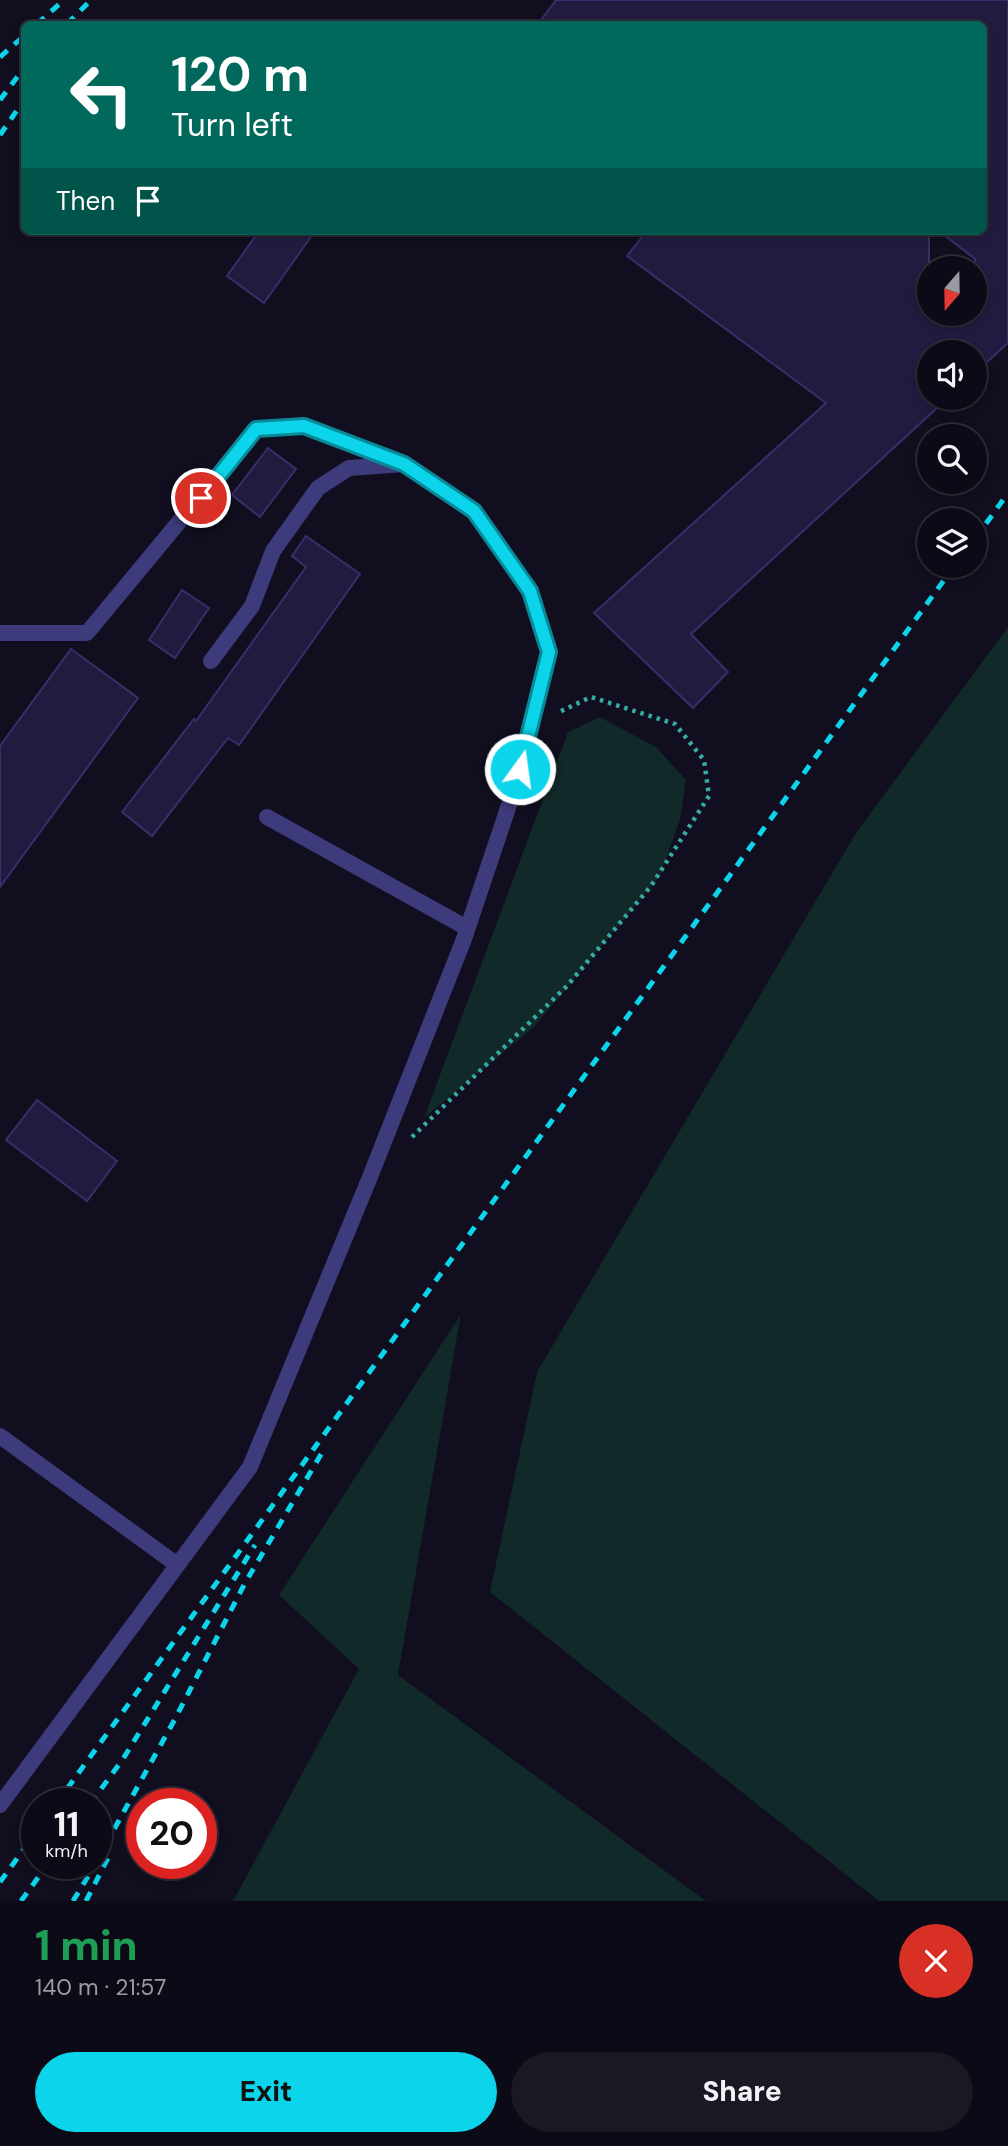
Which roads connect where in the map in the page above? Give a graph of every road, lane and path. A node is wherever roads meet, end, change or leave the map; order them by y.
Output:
1 (404, 464) junction
2 (0, 633) edge
3 (211, 661) dead end
4 (530, 725) junction
5 (267, 817) dead end
6 (467, 929) junction
7 (409, 1140) dead end
8 (0, 1436) edge
9 (176, 1564) junction
10 (0, 1805) edge

1 - 2 lane
1 - 3 lane
1 - 4 lane
4 - 6 lane
4 - 7 path
5 - 6 lane
6 - 9 lane
8 - 9 lane
9 - 10 lane

